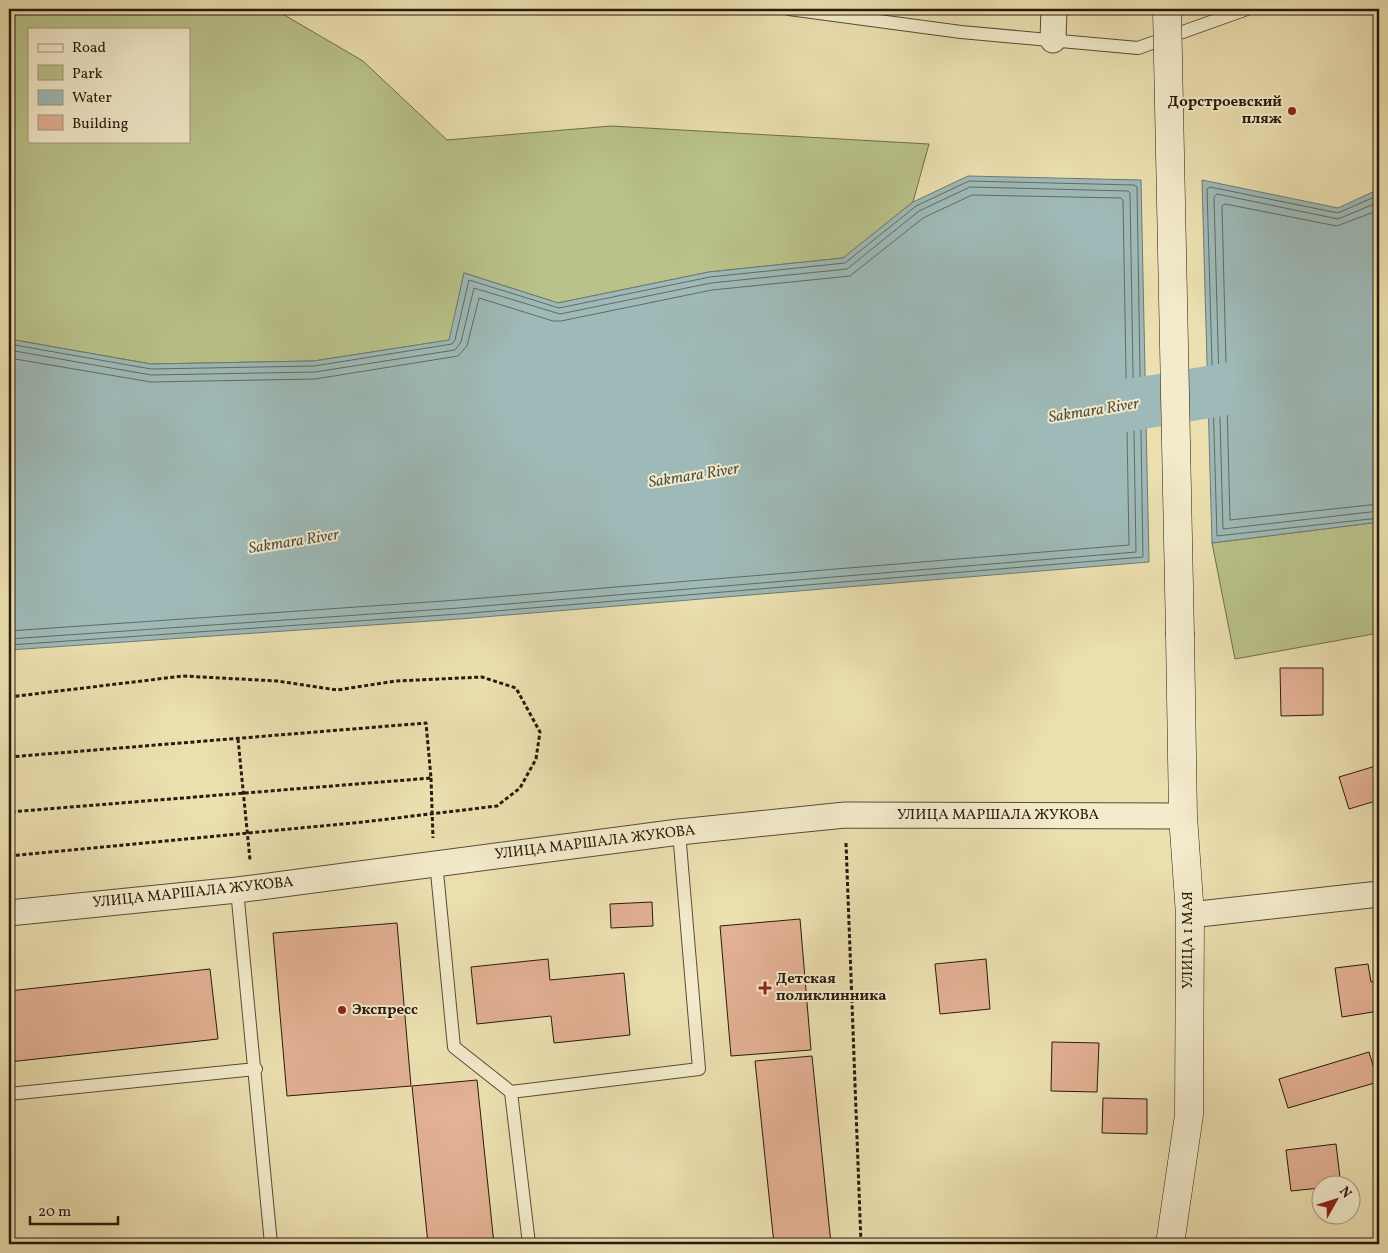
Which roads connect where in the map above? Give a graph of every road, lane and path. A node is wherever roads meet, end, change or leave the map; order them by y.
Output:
1 (789, 9) edge
2 (1054, 9) edge
3 (1167, 9) edge
4 (1247, 9) edge
5 (1053, 40) junction
6 (9, 697) edge
7 (238, 739) junction
8 (9, 757) edge
9 (430, 778) junction
10 (243, 793) junction
11 (9, 812) edge
12 (431, 814) junction
13 (846, 815) junction
14 (1184, 816) junction
15 (247, 832) junction
16 (679, 832) junction
17 (9, 856) edge
18 (436, 862) junction
19 (245, 889) junction
20 (1379, 894) edge
21 (9, 913) edge
22 (1190, 915) junction
23 (256, 1069) junction
24 (511, 1092) junction
25 (9, 1094) edge
26 (271, 1244) edge
27 (529, 1244) edge
28 (861, 1244) edge
29 (1170, 1244) edge

1 - 5 lane
2 - 5 street
3 - 14 main road, УЛИЦА 1 МАЯ, bridge
4 - 5 lane
6 - 12 path
7 - 8 path
7 - 9 path
7 - 10 path
9 - 10 path
9 - 12 path
10 - 11 path
10 - 15 path
12 - 15 path
12 - 18 path
13 - 14 street, УЛИЦА МАРШАЛА ЖУКОВА
13 - 16 street, УЛИЦА МАРШАЛА ЖУКОВА
13 - 28 path
14 - 22 main road, УЛИЦА 1 МАЯ
15 - 17 path
15 - 19 path
16 - 18 street, УЛИЦА МАРШАЛА ЖУКОВА
16 - 24 lane
18 - 19 street, УЛИЦА МАРШАЛА ЖУКОВА
18 - 24 lane
19 - 21 street, УЛИЦА МАРШАЛА ЖУКОВА
19 - 23 lane
20 - 22 street
22 - 29 main road, УЛИЦА 1 МАЯ
23 - 25 lane
23 - 26 lane
24 - 27 lane

